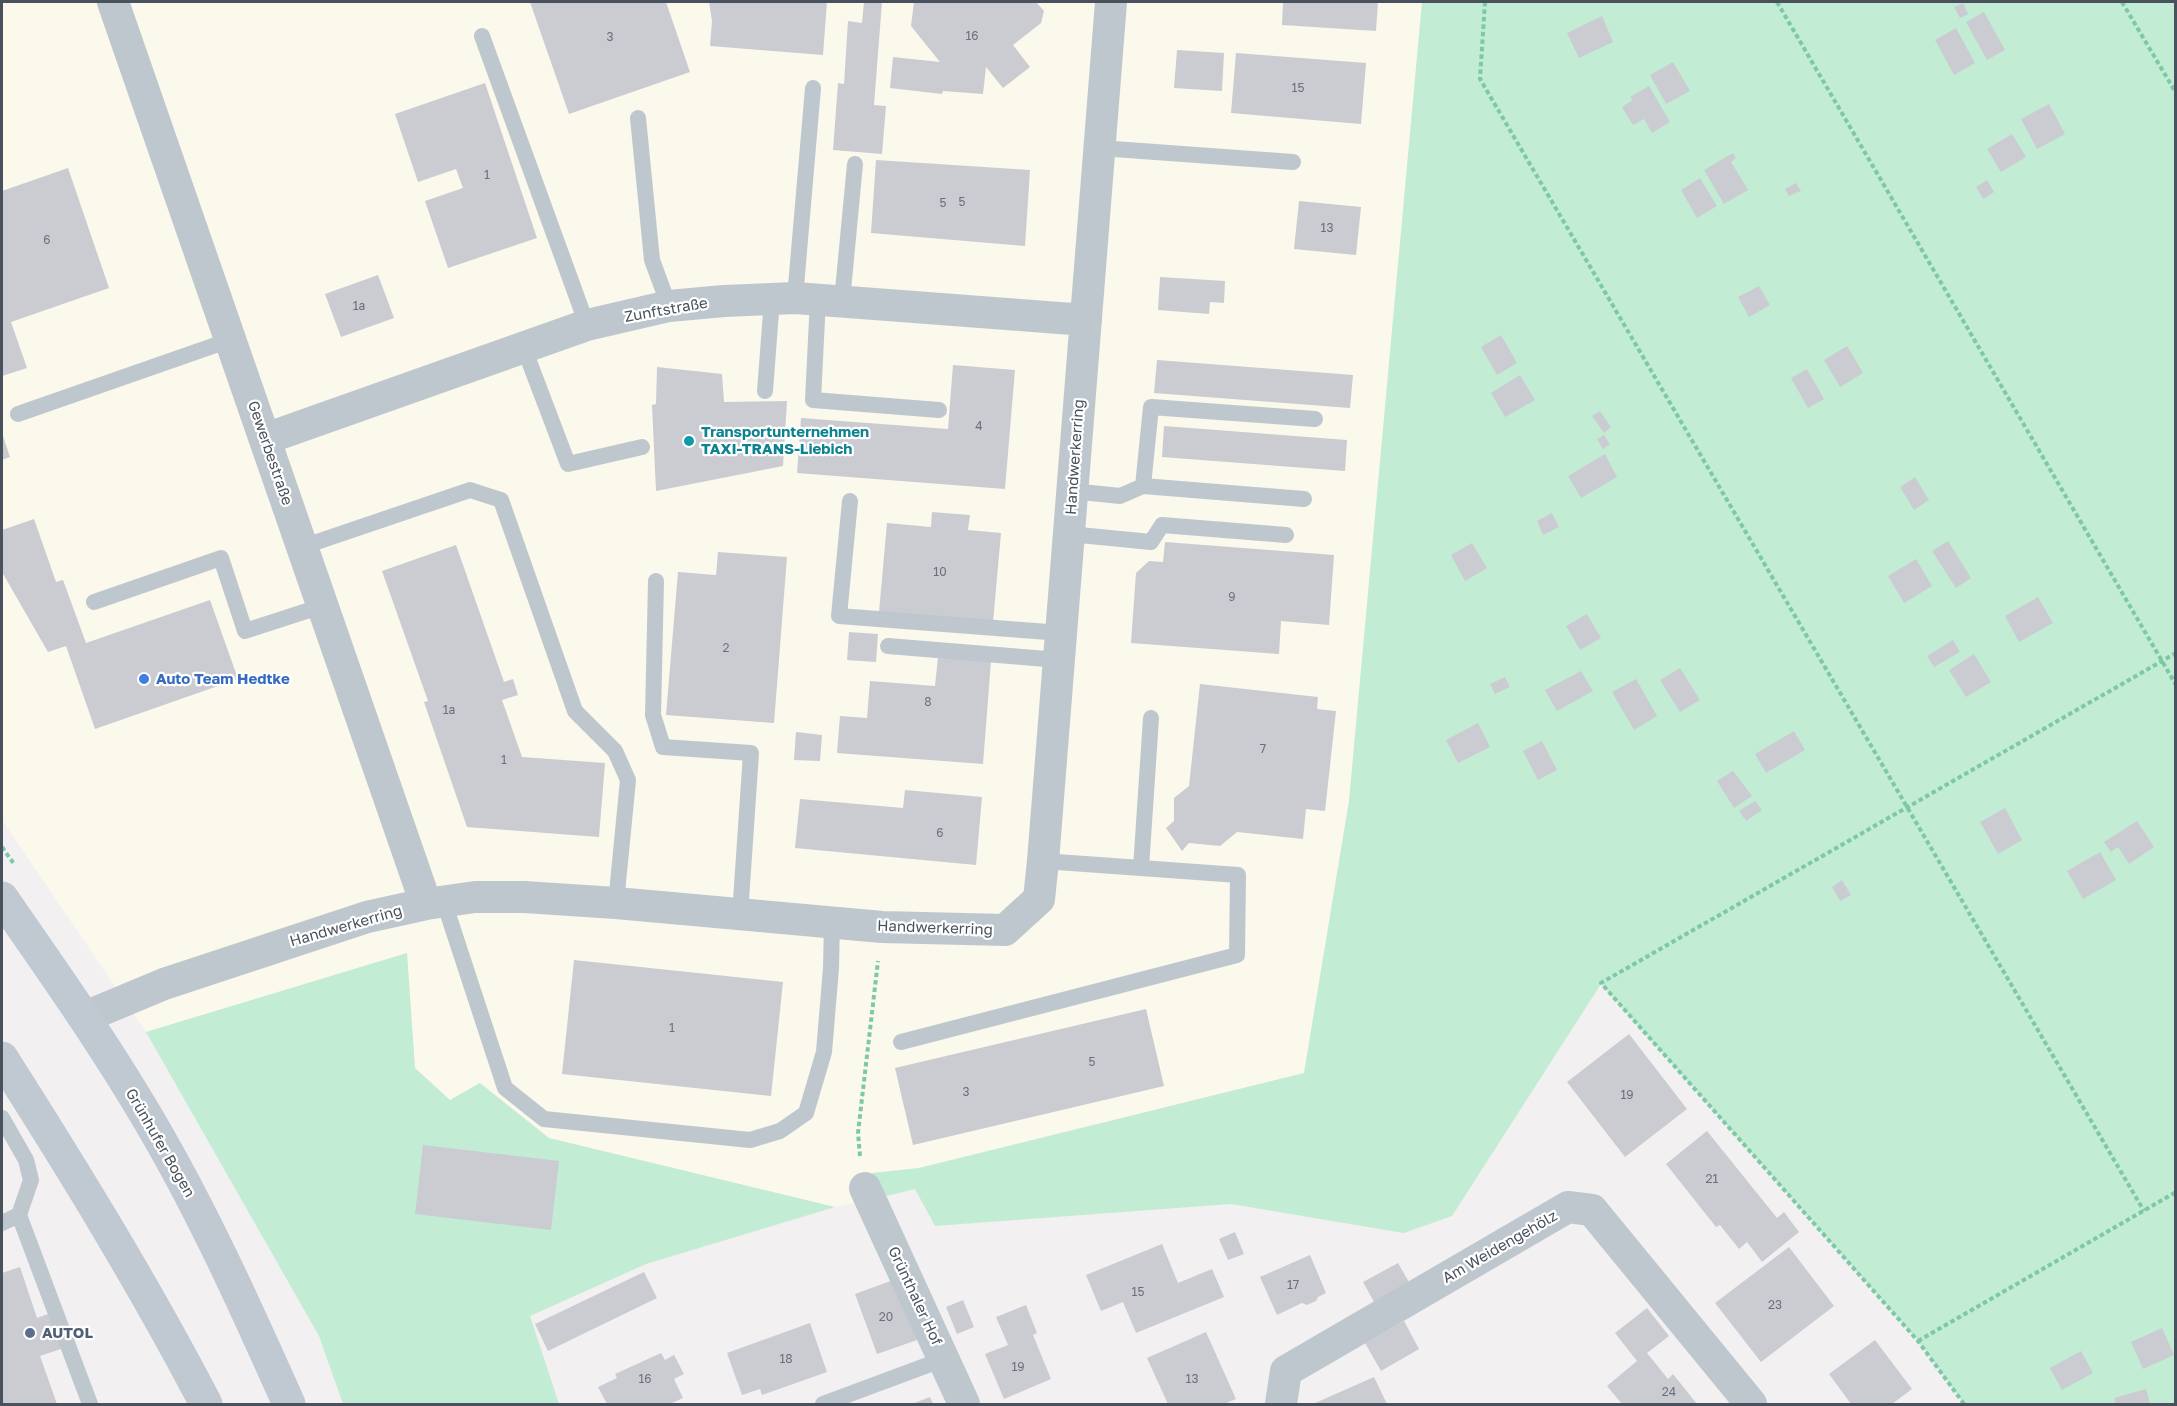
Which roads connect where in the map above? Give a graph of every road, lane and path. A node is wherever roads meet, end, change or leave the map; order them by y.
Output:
1 (113, 2) edge
2 (1111, 2) edge
3 (1485, 2) edge
4 (1777, 2) edge
5 (2122, 2) edge
6 (482, 36) dead end
7 (813, 88) dead end
8 (2175, 93) edge
9 (638, 118) dead end
10 (1100, 148) junction
11 (1293, 162) dead end
12 (855, 164) dead end
13 (807, 299) junction
14 (669, 306) junction
15 (1086, 320) junction
16 (587, 325) junction
17 (230, 340) junction
18 (524, 348) junction
19 (765, 392) dead end
20 (939, 410) dead end
21 (18, 414) dead end
22 (1315, 420) dead end
23 (265, 439) junction
24 (642, 447) dead end
25 (1143, 486) junction
26 (1072, 491) junction
27 (1305, 499) dead end
28 (850, 501) dead end
29 (1069, 534) junction
30 (1286, 535) dead end
31 (302, 547) junction
32 (656, 581) dead end
33 (94, 602) dead end
34 (322, 606) junction
35 (888, 646) dead end
36 (1060, 647) junction
37 (2175, 653) edge
38 (2162, 661) junction
39 (2175, 685) edge
40 (1152, 718) dead end
41 (1906, 809) junction
42 (1043, 861) junction
43 (1141, 868) junction
44 (2, 898) edge
45 (435, 903) junction
46 (616, 903) junction
47 (740, 915) junction
48 (832, 923) junction
49 (882, 927) junction
50 (85, 1017) junction
51 (901, 1042) dead end
52 (2, 1058) edge
53 (2, 1118) edge
54 (865, 1188) joint
55 (2175, 1192) edge
56 (2144, 1211) junction
57 (19, 1215) junction
58 (2, 1223) edge
59 (1918, 1341) junction
60 (944, 1359) junction
61 (90, 1404) edge
62 (206, 1404) edge
63 (289, 1404) edge
64 (823, 1404) edge
65 (964, 1404) edge
66 (1281, 1404) edge
67 (1751, 1404) edge
68 (1964, 1404) edge

1 - 17 street, Gewerbestraße
2 - 10 street, Handwerkerring
3 - 41 path
4 - 38 path
5 - 8 path
6 - 16 lane
7 - 13 lane
9 - 14 lane
10 - 11 lane
10 - 15 street, Handwerkerring
12 - 13 lane
13 - 14 street, Zunftstraße
13 - 15 street, Zunftstraße
13 - 19 lane
13 - 20 lane
14 - 16 street, Zunftstraße
15 - 26 street, Handwerkerring
16 - 18 street, Zunftstraße
17 - 21 lane
17 - 23 street, Gewerbestraße
18 - 23 street, Zunftstraße
18 - 24 lane
22 - 25 lane
23 - 31 street, Gewerbestraße
25 - 26 lane
25 - 27 lane
26 - 29 street, Handwerkerring
28 - 36 lane
29 - 30 lane
29 - 36 street, Handwerkerring
31 - 34 street, Gewerbestraße
31 - 46 lane
32 - 47 lane
33 - 34 lane
34 - 45 street, Gewerbestraße
35 - 36 lane
36 - 42 street, Handwerkerring
37 - 38 path
38 - 39 path
38 - 41 path
40 - 43 lane
41 - 56 path
41 - 59 path
42 - 43 lane
42 - 49 street, Handwerkerring
43 - 51 lane
44 - 50 main road, Grünhufer Bogen
45 - 46 street, Handwerkerring
45 - 48 lane
45 - 50 street, Handwerkerring
46 - 47 street, Handwerkerring
47 - 48 street, Handwerkerring
48 - 49 street, Handwerkerring
49 - 54 path
50 - 63 main road, Grünhufer Bogen
52 - 62 main road
53 - 57 lane
54 - 60 street, Grünthaler Hof
55 - 56 path
56 - 59 path
57 - 58 lane
57 - 61 lane
59 - 68 path
60 - 64 lane
60 - 65 street, Grünthaler Hof
66 - 67 street, Am Weidengehölz

